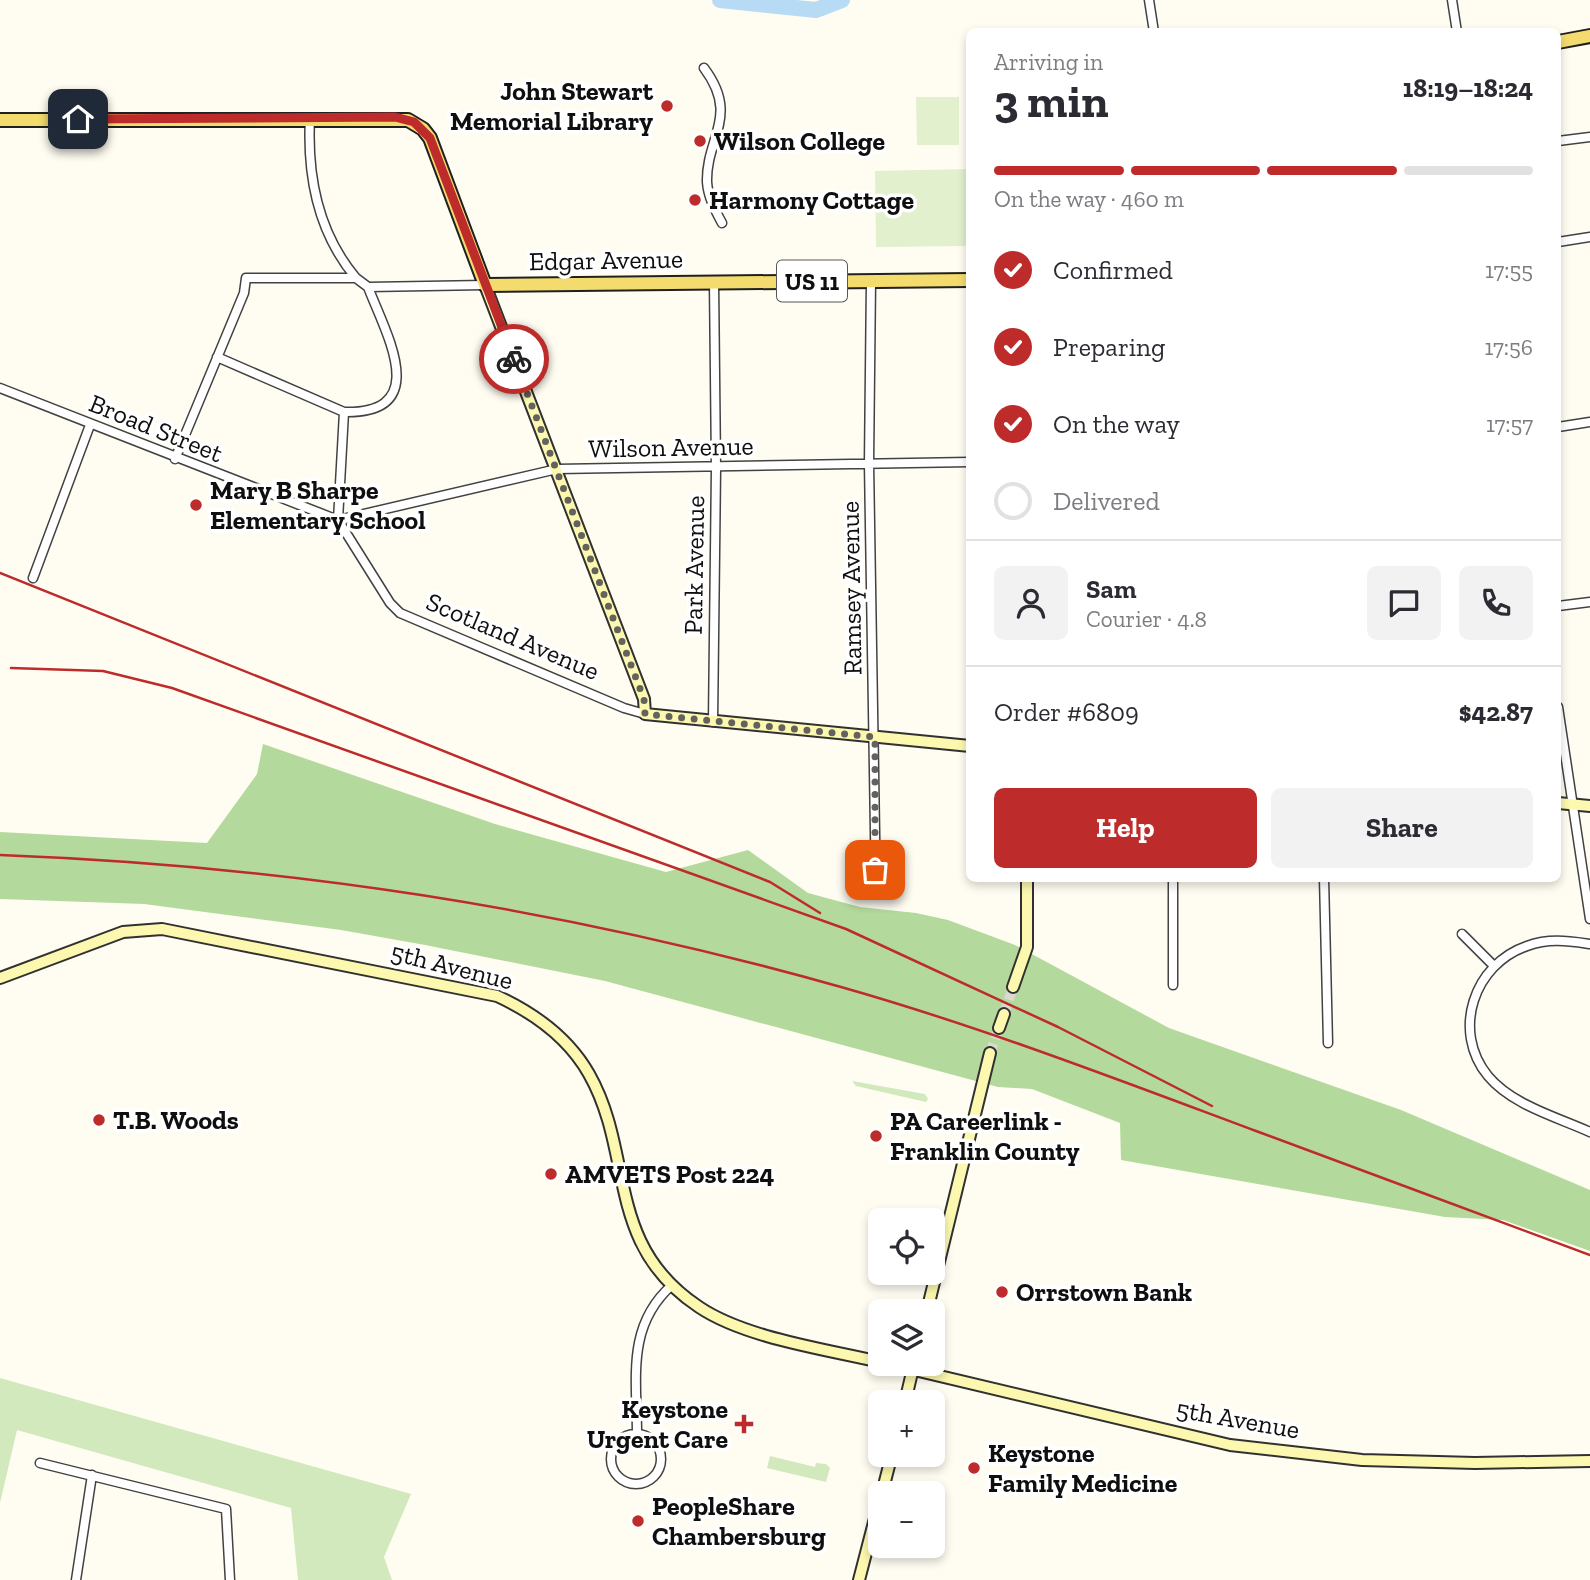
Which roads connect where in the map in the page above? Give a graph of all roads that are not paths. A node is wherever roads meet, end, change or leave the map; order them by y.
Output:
1 (1149, 0) edge
2 (1452, 0) edge
3 (1152, 28) edge
4 (1456, 28) edge
5 (1590, 36) edge
6 (1561, 41) edge
7 (704, 68) dead end
8 (310, 118) junction
9 (0, 120) edge
10 (1590, 137) edge
11 (1561, 141) edge
12 (722, 223) dead end
13 (1590, 237) edge
14 (1561, 242) edge
15 (356, 278) junction
16 (966, 279) edge
17 (871, 280) junction
18 (714, 282) junction
19 (485, 285) junction
20 (368, 287) junction
21 (217, 357) junction
22 (0, 387) edge
23 (344, 412) junction
24 (1590, 422) edge
25 (90, 425) junction
26 (1561, 427) edge
27 (175, 459) junction
28 (966, 462) edge
29 (869, 463) junction
30 (716, 468) junction
31 (557, 469) junction
32 (338, 520) junction
33 (33, 578) dead end
34 (1590, 602) edge
35 (1561, 606) edge
36 (645, 714) junction
37 (713, 722) junction
38 (1561, 726) edge
39 (875, 737) junction
40 (966, 746) edge
41 (1561, 803) edge
42 (1573, 804) junction
43 (1590, 806) edge
44 (1027, 882) edge
45 (1173, 882) edge
46 (1324, 882) edge
47 (876, 894) dead end
48 (1590, 919) edge
49 (1462, 934) dead end
50 (1590, 944) edge
51 (1493, 965) junction
52 (0, 978) edge
53 (1173, 985) dead end
54 (1013, 987) tunnel mouth
55 (1004, 1014) tunnel mouth
56 (999, 1028) tunnel mouth
57 (1328, 1043) dead end
58 (990, 1053) tunnel mouth
59 (1590, 1132) edge
60 (672, 1285) junction
61 (930, 1299) edge
62 (868, 1359) edge
63 (945, 1375) edge
64 (637, 1434) junction
65 (1590, 1461) edge
66 (40, 1463) dead end
67 (92, 1475) junction
68 (868, 1545) edge
69 (76, 1580) edge
70 (230, 1580) edge
71 (859, 1580) edge

1 - 3 street
2 - 4 street
5 - 6 main road
7 - 12 street
8 - 9 main road
8 - 15 street
8 - 19 main road
10 - 11 street
13 - 14 street
15 - 20 street
15 - 21 street
16 - 17 main road, Edgar Avenue / US 11
17 - 18 main road, Edgar Avenue / US 11
17 - 29 street, Ramsey Avenue
18 - 19 main road, Edgar Avenue / US 11
18 - 30 street, Park Avenue
19 - 20 street, Edgar Avenue
19 - 31 street
20 - 23 street
21 - 23 street
21 - 27 street
22 - 25 street, Broad Street
23 - 32 street
24 - 26 street
25 - 27 street, Broad Street
25 - 33 street
27 - 32 street, Broad Street
28 - 29 street, Wilson Avenue
29 - 30 street, Wilson Avenue
29 - 39 street, Ramsey Avenue
30 - 31 street, Wilson Avenue
30 - 37 street, Park Avenue
31 - 32 street, Wilson Avenue
31 - 36 street
32 - 36 street, Scotland Avenue
34 - 35 street
36 - 37 street, Scotland Avenue
37 - 39 street, Scotland Avenue
38 - 42 street
39 - 40 street, Scotland Avenue
39 - 47 street, Ramsey Avenue
41 - 42 street
42 - 43 street
42 - 48 street
44 - 54 street
45 - 53 street
46 - 57 street
49 - 51 street
50 - 51 street
51 - 59 street
52 - 60 street, 5th Avenue
55 - 56 street
58 - 61 street
60 - 62 street, 5th Avenue
60 - 64 street
63 - 65 street, 5th Avenue
64 - 64 street
66 - 67 street
67 - 69 street
67 - 70 street
68 - 71 street

